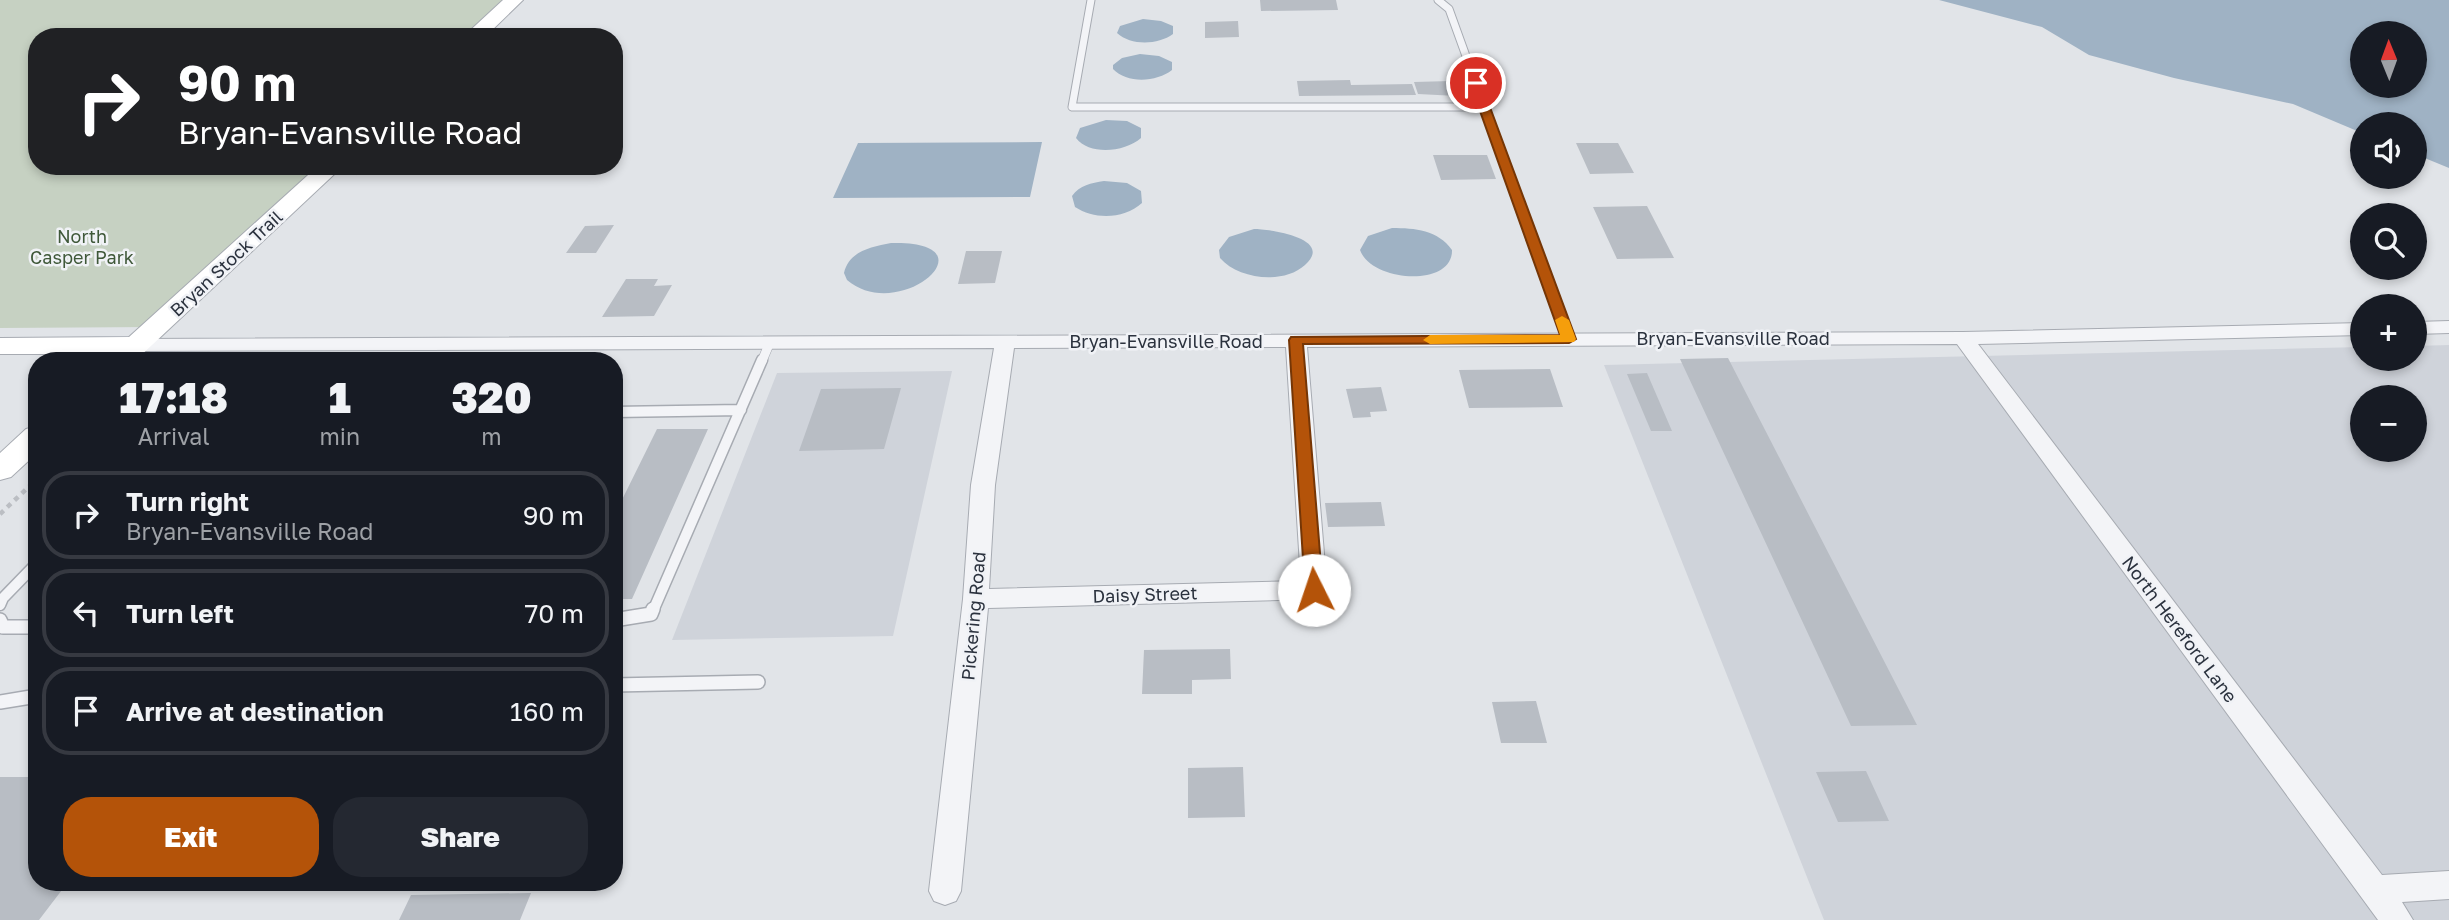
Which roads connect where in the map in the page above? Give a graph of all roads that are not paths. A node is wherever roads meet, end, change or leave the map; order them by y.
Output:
1 (514, 0) edge
2 (1091, 0) edge
3 (1438, 0) edge
4 (484, 28) edge
5 (1484, 107) junction
6 (322, 175) edge
7 (2449, 327) edge
8 (2427, 328) edge
9 (2350, 329) edge
10 (1963, 338) junction
11 (1569, 339) junction
12 (1296, 340) junction
13 (770, 342) junction
14 (1005, 342) junction
15 (0, 346) edge
16 (111, 352) edge
17 (130, 352) edge
18 (187, 352) edge
19 (741, 410) junction
20 (623, 412) edge
21 (28, 444) edge
22 (0, 470) edge
23 (28, 572) edge
24 (975, 599) junction
25 (0, 605) edge
26 (623, 618) edge
27 (0, 620) edge
28 (28, 627) edge
29 (758, 682) dead end
30 (623, 685) edge
31 (28, 696) edge
32 (0, 702) edge
33 (2449, 885) edge
34 (2374, 889) junction
35 (945, 891) dead end
36 (2397, 920) edge

1 - 4 main road
2 - 5 lane
3 - 5 lane
5 - 11 lane
6 - 17 main road, Bryan Stock Trail
7 - 8 street
9 - 10 street, Bryan-Evansville Road
10 - 11 street, Bryan-Evansville Road
10 - 34 street, North Hereford Lane
11 - 12 street, Bryan-Evansville Road
12 - 14 street, Bryan-Evansville Road
12 - 24 street, Daisy Street
13 - 14 street, Bryan-Evansville Road
13 - 18 street, Bryan-Evansville Road
13 - 19 lane
14 - 24 street, Pickering Road
15 - 16 main road
19 - 20 lane
19 - 26 lane
21 - 22 main road
23 - 25 lane
24 - 35 street, Pickering Road
27 - 28 lane
29 - 30 lane
31 - 32 lane
33 - 34 street
34 - 36 street, North Hereford Lane

